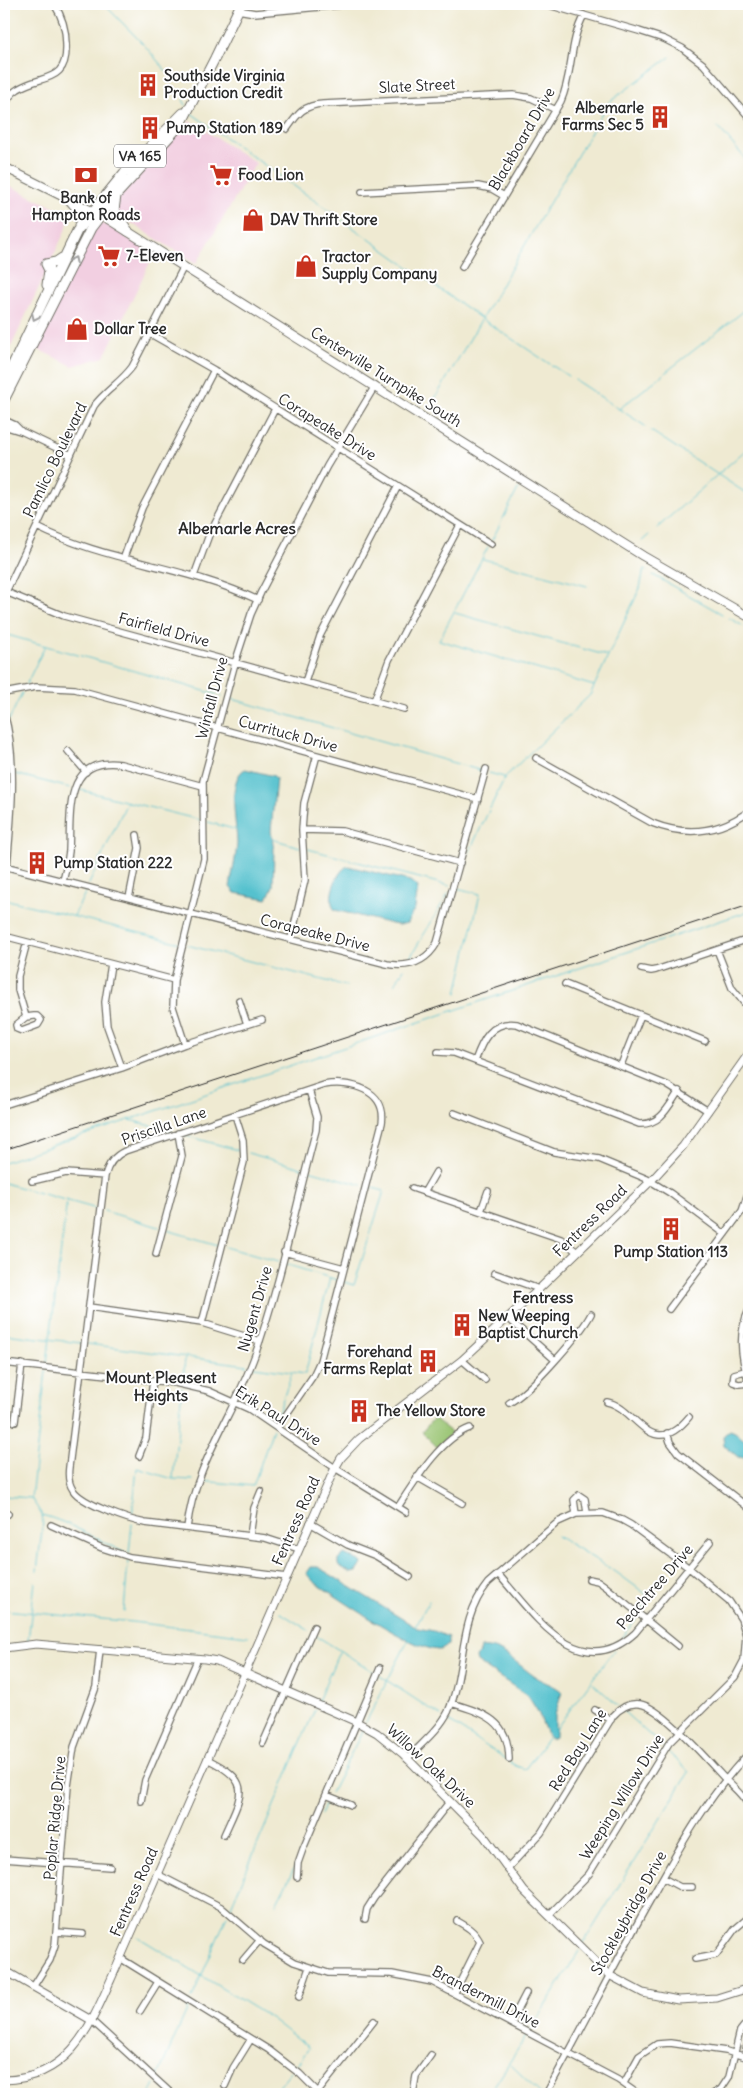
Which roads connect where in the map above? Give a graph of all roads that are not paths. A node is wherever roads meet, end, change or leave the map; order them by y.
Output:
1 (54, 4) edge
2 (352, 4) edge
3 (545, 4) edge
4 (240, 7) edge
5 (584, 14) junction
6 (190, 106) junction
7 (4, 107) edge
8 (556, 110) junction
9 (749, 117) edge
10 (287, 130) dead end
11 (4, 167) edge
12 (362, 192) dead end
13 (118, 193) junction
14 (504, 196) junction
15 (68, 198) junction
16 (96, 212) junction
17 (77, 231) junction
18 (128, 231) junction
19 (184, 266) junction
20 (462, 267) dead end
21 (46, 294) junction
22 (54, 301) junction
23 (149, 333) junction
24 (214, 370) junction
25 (4, 383) edge
26 (375, 386) junction
27 (4, 400) edge
28 (275, 409) junction
29 (4, 420) edge
30 (4, 426) edge
31 (23, 432) junction
32 (337, 448) junction
33 (71, 455) junction
34 (398, 486) junction
35 (460, 525) junction
36 (37, 527) junction
37 (491, 544) dead end
38 (124, 557) junction
39 (194, 576) junction
40 (5, 594) edge
41 (258, 600) junction
42 (749, 617) edge
43 (235, 663) junction
44 (305, 682) junction
45 (4, 693) edge
46 (374, 701) junction
47 (404, 709) dead end
48 (4, 713) edge
49 (217, 728) junction
50 (68, 751) dead end
51 (317, 755) junction
52 (536, 758) dead end
53 (486, 769) dead end
54 (86, 772) junction
55 (203, 786) junction
56 (478, 799) junction
57 (749, 811) edge
58 (302, 830) junction
59 (137, 834) dead end
60 (460, 862) junction
61 (6, 867) edge
62 (63, 881) junction
63 (129, 898) junction
64 (191, 914) junction
65 (4, 936) edge
66 (749, 939) edge
67 (291, 940) junction
68 (27, 942) junction
69 (717, 950) junction
70 (111, 964) junction
71 (641, 969) dead end
72 (174, 980) junction
73 (565, 984) dead end
74 (239, 1000) dead end
75 (749, 1009) edge
76 (641, 1015) junction
77 (26, 1017) dead end
78 (262, 1020) dead end
79 (247, 1024) junction
80 (705, 1041) dead end
81 (185, 1044) junction
82 (438, 1052) dead end
83 (749, 1053) edge
84 (474, 1061) junction
85 (621, 1065) junction
86 (122, 1068) junction
87 (309, 1090) junction
88 (678, 1090) junction
89 (4, 1105) edge
90 (708, 1111) junction
91 (454, 1113) dead end
92 (235, 1115) junction
93 (178, 1133) junction
94 (436, 1172) dead end
95 (105, 1176) junction
96 (32, 1181) dead end
97 (651, 1181) junction
98 (412, 1188) dead end
99 (425, 1191) junction
100 (488, 1191) dead end
101 (747, 1196) dead end
102 (481, 1211) junction
103 (725, 1234) junction
104 (284, 1252) junction
105 (578, 1252) junction
106 (156, 1254) dead end
107 (344, 1268) junction
108 (494, 1273) dead end
109 (539, 1289) junction
110 (89, 1307) junction
111 (669, 1309) dead end
112 (749, 1310) edge
113 (592, 1314) dead end
114 (508, 1318) junction
115 (202, 1323) junction
116 (260, 1341) junction
117 (462, 1360) junction
118 (555, 1360) junction
119 (4, 1363) edge
120 (22, 1364) junction
121 (81, 1371) junction
122 (745, 1371) junction
123 (153, 1380) junction
124 (485, 1380) dead end
125 (749, 1382) edge
126 (234, 1402) junction
127 (607, 1402) dead end
128 (509, 1403) dead end
129 (689, 1417) dead end
130 (15, 1422) dead end
131 (277, 1428) junction
132 (470, 1428) dead end
133 (666, 1433) junction
134 (138, 1456) dead end
135 (335, 1468) junction
136 (417, 1476) junction
137 (261, 1491) dead end
138 (749, 1496) edge
139 (462, 1503) dead end
140 (744, 1503) junction
141 (398, 1508) junction
142 (749, 1508) edge
143 (406, 1512) dead end
144 (587, 1513) junction
145 (576, 1514) junction
146 (310, 1523) junction
147 (52, 1525) dead end
148 (187, 1528) junction
149 (250, 1536) junction
150 (710, 1542) dead end
151 (299, 1549) junction
152 (689, 1568) junction
153 (498, 1574) junction
154 (287, 1577) junction
155 (410, 1577) dead end
156 (588, 1579) dead end
157 (646, 1620) junction
158 (314, 1626) dead end
159 (678, 1646) dead end
160 (748, 1647) edge
161 (4, 1648) edge
162 (100, 1650) junction
163 (198, 1658) junction
164 (380, 1668) dead end
165 (245, 1674) junction
166 (285, 1691) junction
167 (451, 1703) junction
168 (594, 1710) dead end
169 (611, 1720) junction
170 (357, 1722) junction
171 (680, 1732) junction
172 (263, 1743) dead end
173 (749, 1753) edge
174 (207, 1759) junction
175 (407, 1759) junction
176 (510, 1759) dead end
177 (726, 1780) junction
178 (326, 1795) junction
179 (141, 1801) dead end
180 (450, 1802) junction
181 (351, 1805) dead end
182 (749, 1806) edge
183 (224, 1835) dead end
184 (4, 1858) edge
185 (62, 1863) junction
186 (110, 1867) dead end
187 (507, 1869) junction
188 (157, 1874) junction
189 (297, 1877) dead end
190 (663, 1878) junction
191 (692, 1887) dead end
192 (549, 1915) junction
193 (749, 1917) edge
194 (365, 1919) dead end
195 (456, 1921) dead end
196 (57, 1932) junction
197 (83, 1934) dead end
198 (260, 1940) junction
199 (120, 1958) junction
200 (243, 1960) dead end
201 (695, 1960) dead end
202 (309, 1968) junction
203 (5, 1974) edge
204 (609, 1975) junction
205 (158, 1982) junction
206 (33, 1987) junction
207 (749, 1988) edge
208 (455, 1992) junction
209 (526, 1993) dead end
210 (299, 1997) dead end
211 (140, 2011) dead end
212 (91, 2020) junction
213 (374, 2021) dead end
214 (510, 2022) junction
215 (749, 2026) edge
216 (251, 2039) junction
217 (749, 2040) edge
218 (569, 2053) junction
219 (734, 2053) junction
220 (431, 2055) dead end
221 (746, 2057) edge
222 (4, 2080) edge
223 (624, 2083) junction
224 (225, 2086) dead end
225 (319, 2093) edge
226 (172, 2094) edge
227 (413, 2094) edge
228 (546, 2094) edge
229 (638, 2094) edge
230 (713, 2094) edge

1 - 7 street
2 - 4 street
3 - 5 street
4 - 6 highway, VA 165
5 - 8 street, Blackboard Drive
5 - 9 street
6 - 13 highway, VA 165
6 - 16 highway, VA 165
8 - 10 street, Slate Street
8 - 14 street, Blackboard Drive
11 - 15 main road, Centerville Turnpike South
12 - 14 street
13 - 16 highway, VA 165
13 - 18 highway
14 - 20 street, Blackboard Drive
15 - 16 main road, Centerville Turnpike South
15 - 17 highway
16 - 17 highway, VA 165
16 - 18 main road, Centerville Turnpike South
22 -> 16 highway, VA 165
17 - 21 highway, VA 165
18 - 19 main road, Centerville Turnpike South
19 - 23 street, Pamlico Boulevard
19 - 26 main road, Centerville Turnpike South
21 - 22 highway
21 -> 25 highway
22 - 27 highway, VA 165
23 - 24 street, Corapeake Drive
23 - 33 street, Pamlico Boulevard
24 - 28 street, Corapeake Drive
24 - 38 street
26 - 32 street, Winfall Drive
26 - 42 main road, Centerville Turnpike South
28 - 32 street, Corapeake Drive
28 - 39 street
29 - 31 street
30 - 31 street
31 - 33 street
32 - 34 street, Corapeake Drive
32 - 41 street, Winfall Drive
33 - 36 street, Pamlico Boulevard
34 - 35 street, Corapeake Drive
34 - 44 street
35 - 37 street, Corapeake Drive
35 - 46 street
36 - 38 street
36 - 40 street, Pamlico Boulevard
38 - 39 street
39 - 41 street
40 - 43 street, Fairfield Drive
41 - 43 street, Winfall Drive
43 - 44 street, Fairfield Drive
43 - 49 street, Winfall Drive
44 - 46 street, Fairfield Drive
45 - 49 street, Currituck Drive
46 - 47 street, Fairfield Drive
48 - 61 street
49 - 51 street, Currituck Drive
49 - 55 street, Winfall Drive
50 - 54 street
51 - 56 street, Currituck Drive
51 - 58 street
52 - 57 street
53 - 56 street, Corapeake Drive
54 - 55 street
54 - 62 street
55 - 64 street, Winfall Drive
56 - 60 street, Corapeake Drive
58 - 60 street
58 - 67 street
59 - 63 street
60 - 67 street, Corapeake Drive
61 - 62 street, Corapeake Drive
62 - 63 street, Corapeake Drive
63 - 64 street, Corapeake Drive
64 - 67 street, Corapeake Drive
64 - 72 street, Winfall Drive
65 - 68 street
66 - 69 street
68 - 70 street
68 - 77 street
69 - 71 street
69 - 75 street
70 - 72 street
70 - 86 street
72 - 81 street, Winfall Drive
73 - 76 street
74 - 79 street
76 - 80 street
76 - 85 street
78 - 79 street
79 - 81 street
81 - 86 street
82 - 84 street
83 - 90 street, Fentress Road
84 - 85 street
84 - 88 street
85 - 88 street
86 - 89 street
87 - 92 street, Priscilla Lane
87 - 104 street, Nugent Drive
87 - 107 street, Priscilla Lane
88 - 90 street
90 - 97 street, Fentress Road
91 - 97 street
92 - 93 street, Priscilla Lane
92 - 115 street
93 - 95 street, Priscilla Lane
93 - 106 street
94 - 99 street
95 - 96 street
95 - 110 street, Priscilla Lane
97 - 103 street
97 - 105 street, Fentress Road
98 - 99 street
99 - 102 street
100 - 102 street
101 - 103 street
102 - 105 street
103 - 111 street
104 - 107 street
104 - 116 street, Nugent Drive
105 - 109 street, Fentress Road
107 - 131 street, Priscilla Lane
108 - 109 street
109 - 114 street, Fentress Road
110 - 115 street
110 - 121 street, Priscilla Lane
112 - 122 street
113 - 118 street
114 - 117 street, Fentress Road
114 - 118 street
115 - 116 street
116 - 126 street, Nugent Drive
117 - 124 street
117 - 135 street, Fentress Road
118 - 128 street
119 - 120 street, Erik Paul Drive
120 - 121 street, Erik Paul Drive
120 - 130 street
121 - 123 street, Erik Paul Drive
121 - 148 street, Priscilla Lane
122 - 125 street
122 - 125 street
123 - 126 street, Erik Paul Drive
123 - 134 street
126 - 131 street, Erik Paul Drive
126 - 148 street, Nugent Drive
127 - 133 street
129 - 133 street
131 - 135 street, Erik Paul Drive
132 - 136 street
133 - 140 street
135 - 141 street, Erik Paul Drive
135 - 146 street, Fentress Road
136 - 139 street
136 - 141 street
137 - 149 street
138 - 140 street
140 - 142 street
141 - 143 street, Erik Paul Drive
144 - 145 street, Weeping Willow Drive
144 - 145 street
144 - 152 street, Weeping Willow Drive
145 - 153 street, Weeping Willow Drive
146 - 151 street, Fentress Road
146 - 155 street
147 - 154 street
148 - 149 street, Priscilla Lane
149 - 151 street, Priscilla Lane
150 - 152 street, Peachtree Drive
151 - 154 street, Fentress Road
152 - 157 street, Peachtree Drive
152 - 160 street, Weeping Willow Drive
153 - 157 street, Peachtree Drive
153 - 167 street, Weeping Willow Drive
154 - 165 street, Fentress Road
156 - 157 street
157 - 159 street
158 - 166 street
160 - 171 street, Weeping Willow Drive
161 - 162 street, Willow Oak Drive
162 - 163 street, Willow Oak Drive
162 - 185 street, Poplar Ridge Drive
163 - 165 street, Willow Oak Drive
163 - 179 street
164 - 170 street
165 - 166 street, Willow Oak Drive
165 - 174 street, Fentress Road
166 - 170 street, Willow Oak Drive
166 - 172 street
167 - 175 street, Weeping Willow Drive
167 - 176 street
168 - 169 street
169 - 171 street, Red Bay Lane
169 - 187 street, Red Bay Lane
170 - 175 street, Willow Oak Drive
170 - 178 street
171 - 177 street, Red Bay Lane
171 - 192 street, Weeping Willow Drive
173 - 177 street, Stockleybridge Drive
174 - 183 street
174 - 188 street, Fentress Road
175 - 180 street, Willow Oak Drive
177 - 182 street, Red Bay Lane
177 - 190 street, Stockleybridge Drive
178 - 181 street
178 - 189 street
180 - 187 street, Willow Oak Drive
180 - 194 street
184 - 185 street
185 - 186 street
185 - 196 street, Poplar Ridge Drive
187 - 192 street, Willow Oak Drive
188 - 198 street, Brandermill Drive
188 - 199 street, Fentress Road
190 - 191 street
190 - 204 street, Stockleybridge Drive
192 - 204 street, Willow Oak Drive
193 - 201 street
195 - 208 street
196 - 197 street
196 - 206 street, Poplar Ridge Drive
198 - 200 street
198 - 202 street, Brandermill Drive
199 - 205 street
199 - 212 street, Fentress Road
202 - 208 street, Brandermill Drive
202 - 210 street
203 - 206 street
204 - 207 street, Willow Oak Drive
204 - 218 street, Stockleybridge Drive
205 - 211 street
205 - 216 street
206 - 212 street
208 - 214 street, Brandermill Drive
209 - 214 street
212 - 222 street, Fentress Road
212 - 226 street
213 - 225 street
214 - 218 street, Brandermill Drive
215 - 219 street
216 - 224 street
216 - 225 street
217 - 221 street
218 - 223 street, Brandermill Drive
218 - 228 street, Stockleybridge Drive
219 - 221 street
219 - 223 street
219 - 230 street
220 - 227 street
223 - 229 street, Brandermill Drive

